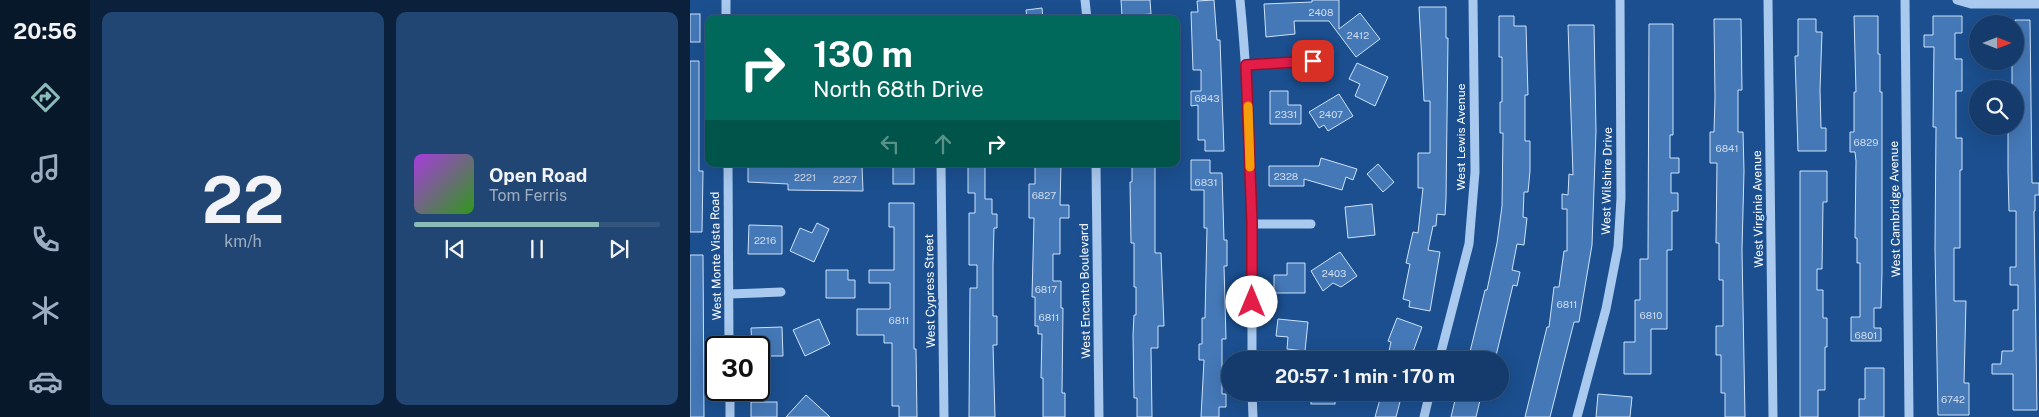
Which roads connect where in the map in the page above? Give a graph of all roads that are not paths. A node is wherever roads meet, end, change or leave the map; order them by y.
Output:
1 (726, 0) edge
2 (1085, 0) edge
3 (1240, 0) edge
4 (1473, 0) edge
5 (1620, 0) edge
6 (1768, 0) edge
7 (1905, 0) edge
8 (1957, 0) edge
9 (2039, 4) edge
10 (726, 15) edge
11 (1087, 15) edge
12 (1313, 61) dead end
13 (1246, 65) junction
14 (728, 167) edge
15 (941, 167) edge
16 (1096, 167) edge
17 (1252, 224) junction
18 (1311, 224) dead end
19 (781, 292) dead end
20 (729, 294) junction
21 (729, 336) edge
22 (1252, 351) edge
23 (1441, 351) edge
24 (730, 401) edge
25 (1252, 401) edge
26 (1428, 401) edge
27 (730, 417) edge
28 (944, 417) edge
29 (1099, 417) edge
30 (1253, 417) edge
31 (1424, 417) edge
32 (1577, 417) edge
33 (1773, 417) edge
34 (1909, 417) edge

1 - 10 street
2 - 11 street
3 - 13 street
4 - 23 street, West Lewis Avenue
5 - 32 street, West Wilshire Drive
6 - 33 street, West Virginia Avenue
7 - 34 street, West Cambridge Avenue
8 - 9 street
12 - 13 street
13 - 17 street
14 - 20 street, West Monte Vista Road
15 - 28 street, West Cypress Street
16 - 29 street, West Encanto Boulevard
17 - 18 street
17 - 22 street
19 - 20 street
20 - 21 street, West Monte Vista Road
24 - 27 street
25 - 30 street
26 - 31 street

